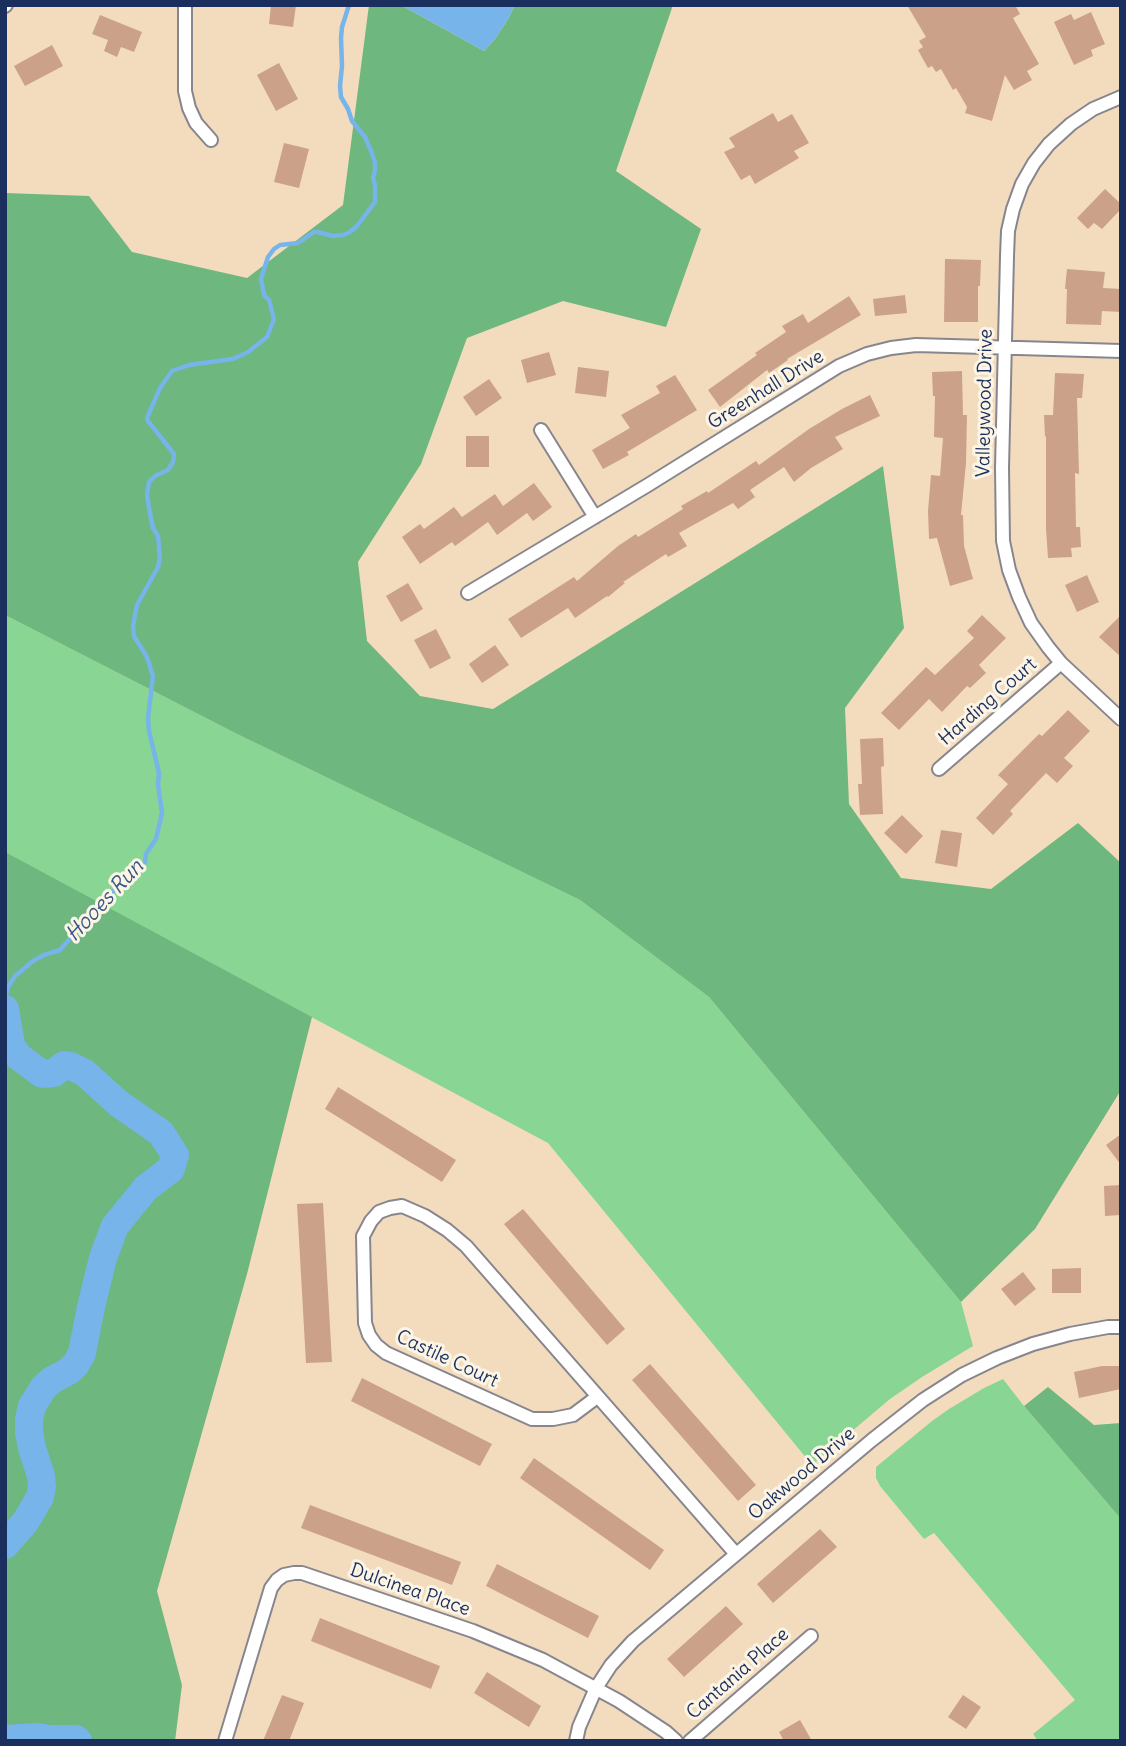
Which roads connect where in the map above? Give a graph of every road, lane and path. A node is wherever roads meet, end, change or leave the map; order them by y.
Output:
1 (185, 5) edge
2 (1121, 97) edge
3 (211, 140) dead end
4 (1005, 348) junction
5 (1121, 351) edge
6 (541, 430) dead end
7 (595, 517) junction
8 (468, 593) dead end
9 (1061, 663) junction
10 (1121, 719) edge
11 (939, 769) dead end
12 (1121, 1327) edge
13 (597, 1397) junction
14 (736, 1554) junction
15 (811, 1636) dead end
16 (596, 1688) junction
17 (225, 1741) edge
18 (576, 1741) edge
19 (676, 1741) edge
20 (690, 1741) edge

1 - 3 street
2 - 4 street, Valleywood Drive
4 - 5 street, Greenhall Drive
4 - 7 street, Greenhall Drive
4 - 9 street, Valleywood Drive
6 - 7 street
7 - 8 street, Greenhall Drive
9 - 10 street, Valleywood Drive
9 - 11 street, Harding Court
12 - 14 street, Oakwood Drive
13 - 13 street, Castile Court
13 - 14 street, Castile Court
14 - 16 street, Oakwood Drive
15 - 20 street, Cantania Place
16 - 17 street, Dulcinea Place
16 - 18 street, Oakwood Drive
16 - 19 street, Dulcinea Place

